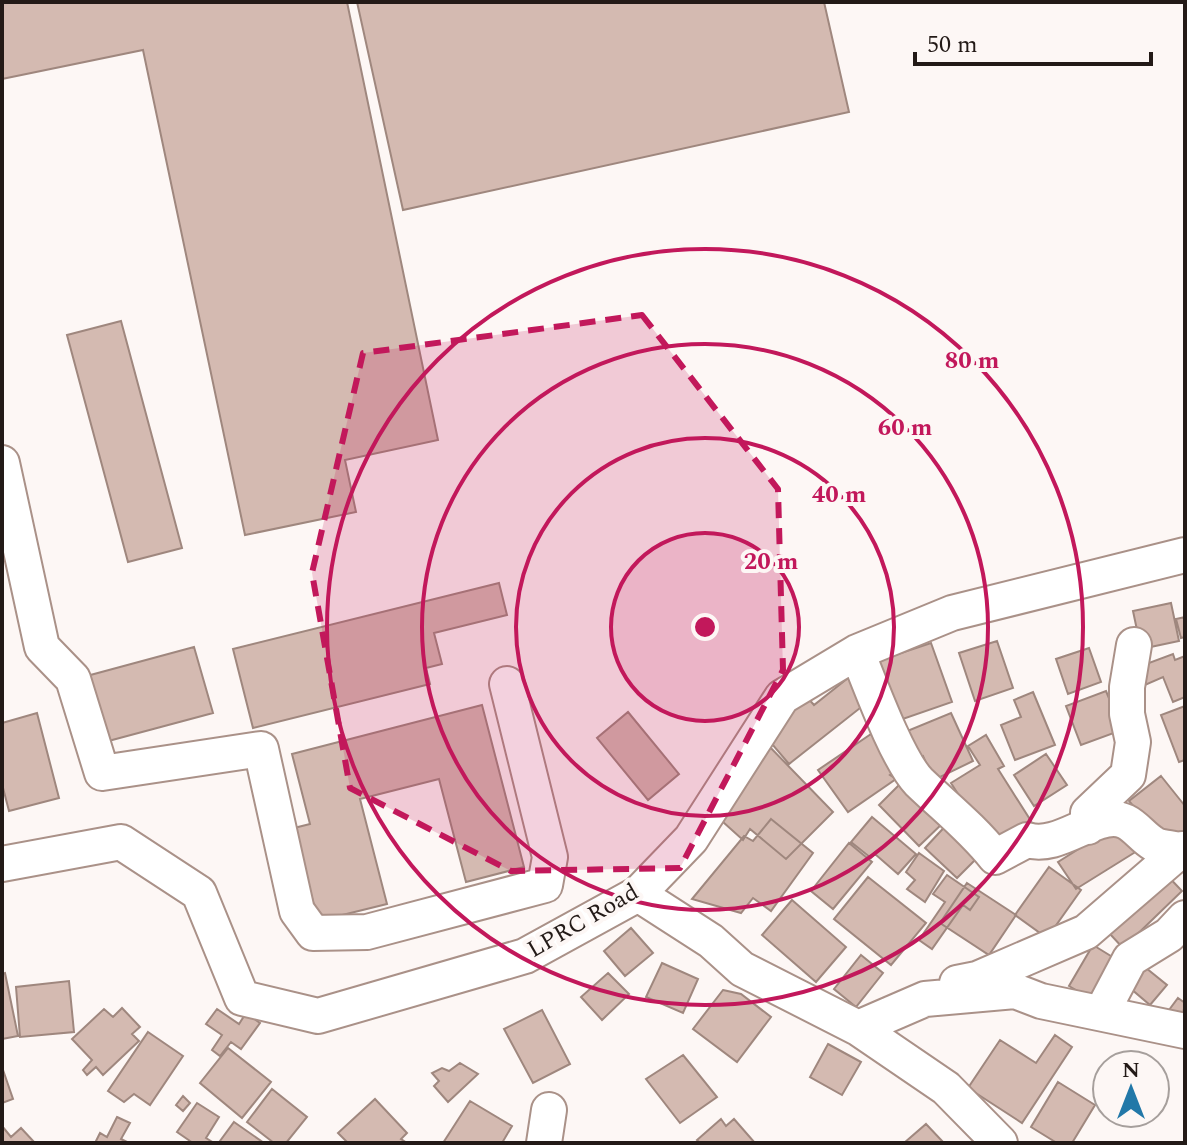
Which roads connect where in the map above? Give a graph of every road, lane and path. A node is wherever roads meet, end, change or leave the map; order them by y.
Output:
1 (2, 463) edge
2 (1185, 555) edge
3 (1134, 645) dead end
4 (857, 652) junction
5 (507, 684) dead end
6 (1088, 827) junction
7 (1183, 850) edge
8 (2, 864) edge
9 (638, 894) junction
10 (1185, 918) edge
11 (1102, 1012) junction
12 (869, 1024) junction
13 (1185, 1031) edge
14 (1000, 1143) edge

1 - 5 street
2 - 4 street, LPRC Road
3 - 6 street
4 - 6 street
4 - 9 street, LPRC Road
6 - 7 street
7 - 12 street
8 - 9 street, LPRC Road
9 - 12 street
10 - 11 street
11 - 12 street
11 - 13 street
12 - 14 street

